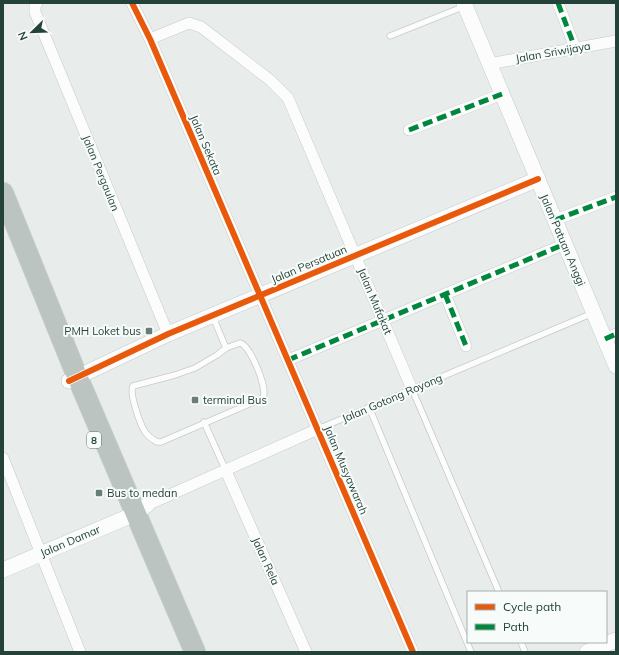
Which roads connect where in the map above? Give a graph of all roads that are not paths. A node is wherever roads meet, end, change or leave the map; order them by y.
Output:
1 (132, 3) edge
2 (558, 3) edge
3 (464, 4) edge
4 (36, 7) edge
5 (390, 36) dead end
6 (150, 39) junction
7 (616, 40) edge
8 (575, 48) junction
9 (489, 64) junction
10 (502, 94) junction
11 (409, 130) dead end
12 (538, 179) junction
13 (3, 193) edge
14 (616, 197) edge
15 (555, 220) junction
16 (3, 228) edge
17 (565, 244) junction
18 (356, 256) junction
19 (445, 294) junction
20 (260, 296) junction
21 (594, 313) junction
22 (212, 316) junction
23 (384, 320) junction
24 (168, 334) junction
25 (610, 336) edge
26 (466, 346) dead end
27 (226, 348) junction
28 (288, 360) junction
29 (616, 366) edge
30 (73, 378) junction
31 (412, 389) junction
32 (369, 407) junction
33 (204, 422) junction
34 (318, 429) junction
35 (3, 458) edge
36 (226, 471) junction
37 (134, 509) junction
38 (38, 550) junction
39 (3, 559) edge
40 (3, 570) edge
41 (499, 591) edge
42 (616, 640) edge
43 (467, 642) edge
44 (80, 652) edge
45 (184, 652) edge
46 (196, 652) edge
47 (306, 652) edge
48 (413, 652) edge
49 (587, 652) edge

1 - 6 street, Jalan Sekata
2 - 8 street
3 - 5 lane
3 - 9 street, Jalan Patuan Anggi
4 - 24 street, Jalan Pergaulan
6 - 18 street, Jalan Mufakat
6 - 20 street, Jalan Sekata
7 - 8 street, Jalan Sriwijaya
8 - 9 street, Jalan Sriwijaya
9 - 10 street, Jalan Patuan Anggi
10 - 11 street
10 - 12 street, Jalan Patuan Anggi
12 - 15 street, Jalan Patuan Anggi
12 - 18 street, Jalan Persatuan
13 - 30 highway, 8
14 - 15 street
15 - 17 street, Jalan Patuan Anggi
16 - 30 highway, 8
17 - 19 street
17 - 21 street, Jalan Patuan Anggi
18 - 20 street, Jalan Persatuan
18 - 23 street, Jalan Mufakat
19 - 23 street
19 - 26 street
20 - 22 street, Jalan Persatuan
20 - 28 street, Jalan Musyawarah
21 - 25 street, Jalan Patuan Anggi
21 - 31 lane, Jalan Gotong Royong
22 - 24 street, Jalan Persatuan
22 - 27 lane
23 - 28 street
23 - 31 street, Jalan Mufakat
24 - 30 street, Jalan Persatuan
25 - 29 street, Jalan Patuan Anggi
27 - 33 lane
27 - 33 lane
28 - 34 street, Jalan Musyawarah
30 - 37 highway, 8
31 - 32 lane, Jalan Gotong Royong
31 - 41 lane, Jalan Mufakat
32 - 34 lane, Jalan Gotong Royong
32 - 43 lane
33 - 36 lane
34 - 36 street, Jalan Gotong Royong
34 - 48 street, Jalan Musyawarah
35 - 38 street
36 - 37 street, Jalan Gotong Royong
36 - 47 street, Jalan Rela
37 - 38 street, Jalan Damar
37 - 45 highway, 8
37 - 46 highway, 8
38 - 39 street, Jalan Damar
38 - 40 street, Jalan Damar
38 - 44 street
42 - 49 street

